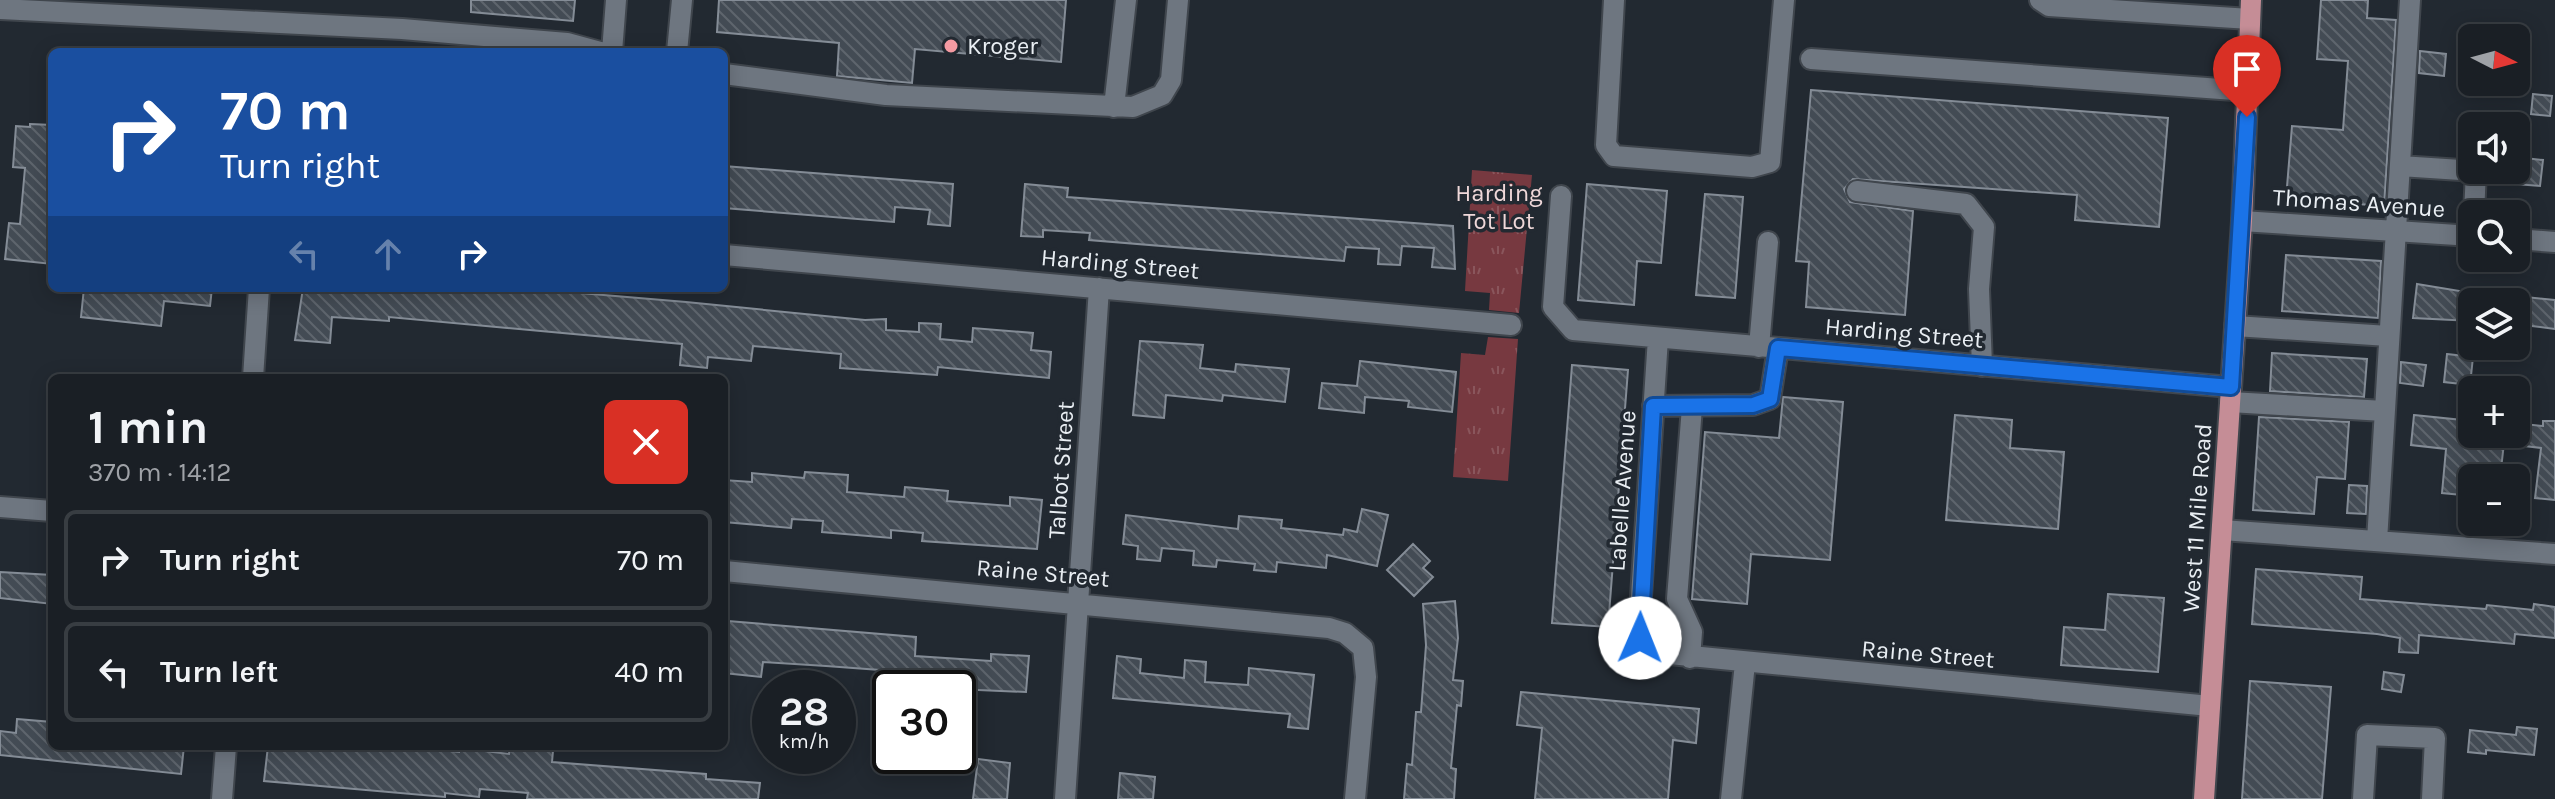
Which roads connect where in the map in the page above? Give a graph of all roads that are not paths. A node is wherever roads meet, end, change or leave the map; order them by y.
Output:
1 (616, 0) edge
2 (682, 0) edge
3 (1126, 0) edge
4 (1178, 0) edge
5 (1614, 0) edge
6 (1784, 0) edge
7 (2040, 0) edge
8 (2410, 0) edge
9 (32, 6) edge
10 (0, 9) edge
11 (2250, 10) edge
12 (585, 48) edge
13 (612, 48) edge
14 (677, 48) edge
15 (1811, 59) dead end
16 (728, 75) edge
17 (2248, 91) junction
18 (1114, 107) junction
19 (2400, 166) junction
20 (1857, 191) dead end
21 (1561, 196) dead end
22 (2475, 200) edge
23 (2242, 221) junction
24 (2395, 231) junction
25 (2458, 235) edge
26 (2530, 240) edge
27 (1768, 242) dead end
28 (2555, 242) edge
29 (728, 255) edge
30 (1099, 288) junction
31 (259, 292) edge
32 (1511, 325) dead end
33 (2235, 326) junction
34 (2388, 336) junction
35 (1658, 338) junction
36 (1768, 348) junction
37 (1982, 366) junction
38 (253, 374) edge
39 (2231, 394) junction
40 (1653, 406) junction
41 (1692, 407) junction
42 (2384, 411) junction
43 (0, 507) edge
44 (48, 511) edge
45 (2222, 530) junction
46 (2377, 541) junction
47 (2555, 554) edge
48 (728, 571) edge
49 (1079, 602) junction
50 (1644, 647) joint
51 (1690, 658) junction
52 (1745, 663) junction
53 (2210, 706) junction
54 (226, 750) edge
55 (222, 799) edge
56 (1065, 799) edge
57 (1355, 799) edge
58 (1731, 799) edge
59 (2204, 799) edge
60 (2363, 799) edge
61 (2432, 799) edge

1 - 13 street
2 - 14 street
3 - 18 street
4 - 18 street
5 - 6 street
7 - 11 street
8 - 19 street
9 - 10 street
9 - 12 street
11 - 17 main road, West 11 Mile Road
15 - 17 street
16 - 18 street
17 - 23 main road, West 11 Mile Road
19 - 22 street
19 - 24 street
20 - 37 street
21 - 35 street, Harding Street
23 - 24 street, Thomas Avenue
23 - 33 main road, West 11 Mile Road
24 - 25 street, Thomas Avenue
24 - 34 street
26 - 28 street
27 - 36 street
29 - 30 street, Harding Street
30 - 32 street, Harding Street
30 - 49 street, Talbot Street
31 - 38 street
33 - 34 street
33 - 39 main road, West 11 Mile Road
34 - 42 street
35 - 36 street, Harding Street
35 - 40 street, Labelle Avenue
36 - 37 street, Harding Street
36 - 41 street
37 - 39 street, Harding Street
39 - 42 street, Harding Street
39 - 45 main road, West 11 Mile Road
40 - 41 street
40 - 50 street, Labelle Avenue
41 - 51 street
42 - 46 street
43 - 44 street
45 - 46 street
45 - 53 main road, West 11 Mile Road
46 - 47 street
48 - 49 street, Raine Street
49 - 56 street, Talbot Street
49 - 57 street, Raine Street
50 - 51 street, Raine Street
51 - 52 street, Raine Street
52 - 53 street, Raine Street
52 - 58 street
53 - 59 main road, West 11 Mile Road
54 - 55 street
60 - 61 street

